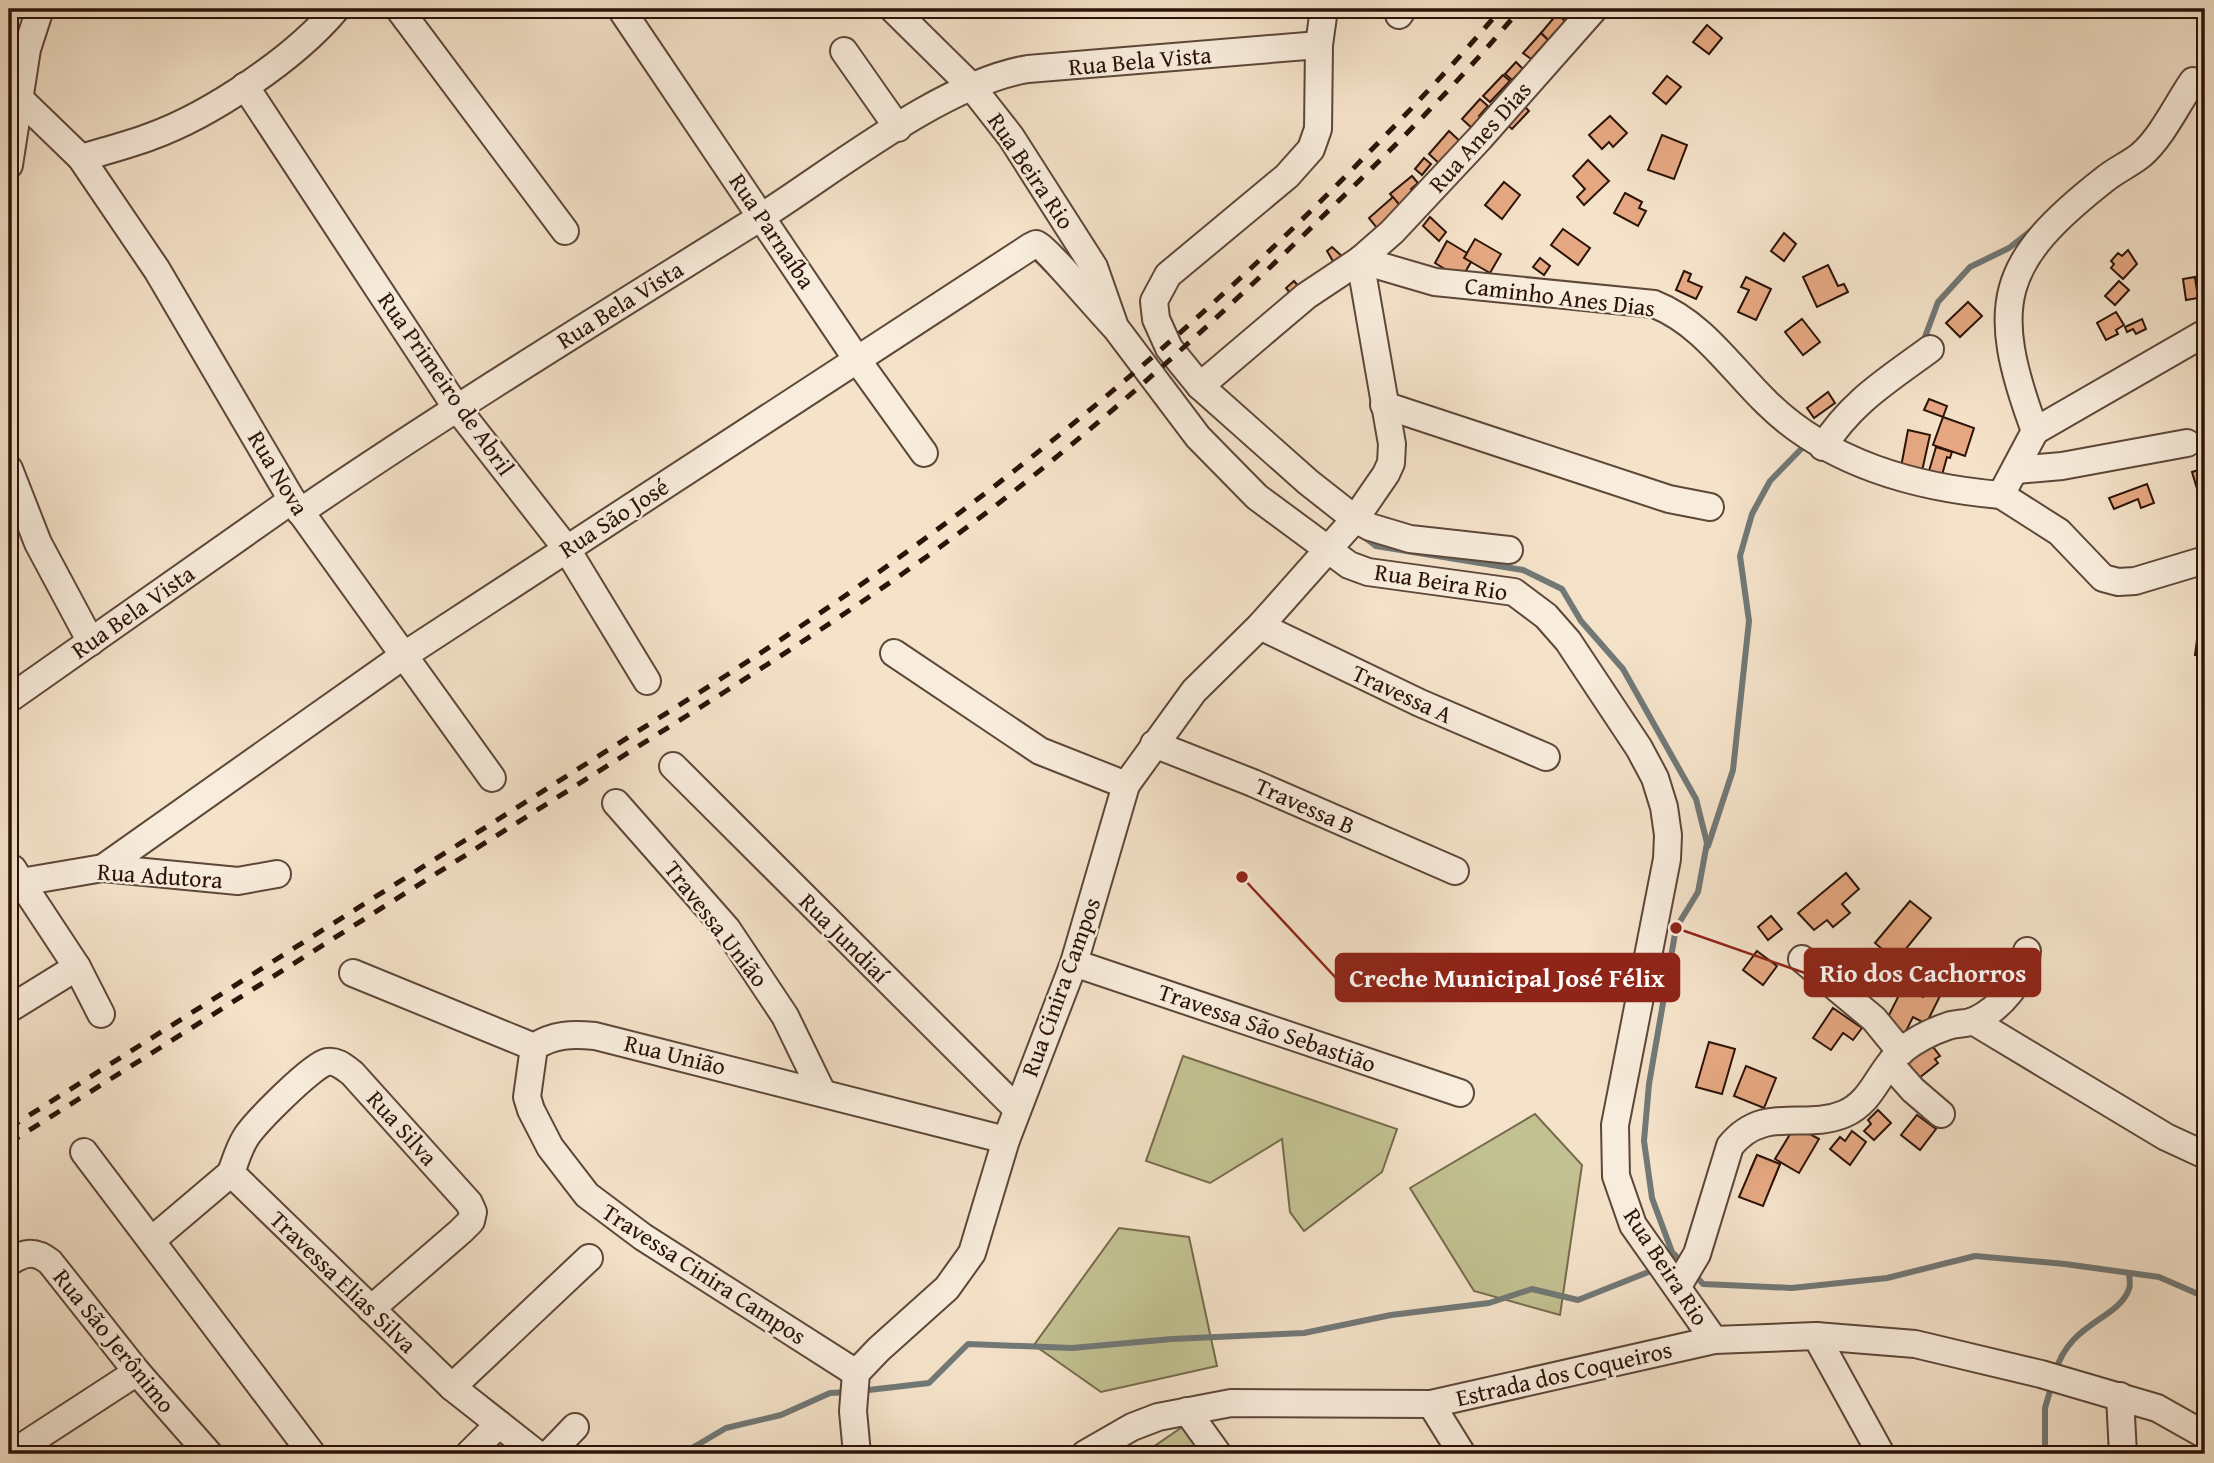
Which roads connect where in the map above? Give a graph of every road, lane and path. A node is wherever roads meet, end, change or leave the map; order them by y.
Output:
1 (336, 9) edge
2 (399, 9) edge
3 (621, 9) edge
4 (893, 9) edge
5 (1324, 9) edge
6 (1594, 9) edge
7 (38, 13) edge
8 (1319, 45) junction
9 (844, 51) dead end
10 (2193, 80) dead end
11 (245, 86) junction
12 (959, 92) junction
13 (20, 99) junction
14 (898, 128) junction
15 (80, 158) junction
16 (9, 165) edge
17 (762, 216) junction
18 (565, 231) dead end
19 (1360, 260) junction
20 (1115, 327) junction
21 (2205, 333) edge
22 (1930, 349) dead end
23 (858, 361) junction
24 (1200, 386) junction
25 (1384, 405) junction
26 (456, 407) junction
27 (2035, 431) junction
28 (1813, 441) junction
29 (2187, 443) dead end
30 (923, 453) dead end
31 (9, 469) edge
32 (2016, 470) junction
33 (2001, 495) junction
34 (296, 506) junction
35 (1710, 507) dead end
36 (1354, 522) junction
37 (566, 548) junction
38 (1330, 548) junction
39 (1509, 550) dead end
40 (2205, 560) edge
41 (1260, 626) junction
42 (91, 642) junction
43 (894, 653) dead end
44 (402, 656) junction
45 (647, 681) dead end
46 (9, 699) edge
47 (1154, 744) junction
48 (1546, 757) dead end
49 (673, 766) dead end
50 (492, 778) dead end
51 (1126, 785) junction
52 (616, 803) dead end
53 (103, 868) junction
54 (13, 871) edge
55 (1455, 871) dead end
56 (277, 874) dead end
57 (2027, 951) dead end
58 (1802, 958) dead end
59 (1074, 964) junction
60 (77, 967) junction
61 (353, 973) dead end
62 (9, 1009) edge
63 (101, 1014) dead end
64 (1973, 1021) junction
65 (534, 1047) junction
66 (1895, 1058) junction
67 (822, 1092) junction
68 (1460, 1093) dead end
69 (1017, 1109) junction
70 (1941, 1114) dead end
71 (1006, 1140) junction
72 (84, 1152) dead end
73 (2205, 1155) edge
74 (231, 1173) junction
75 (152, 1240) junction
76 (589, 1258) dead end
77 (9, 1262) edge
78 (1673, 1276) junction
79 (371, 1309) junction
80 (1816, 1336) junction
81 (1714, 1340) junction
82 (137, 1372) junction
83 (855, 1378) junction
84 (452, 1387) junction
85 (2120, 1396) junction
86 (1431, 1404) junction
87 (1187, 1410) junction
88 (499, 1424) junction
89 (575, 1427) dead end
90 (2205, 1435) edge
91 (11, 1454) edge
92 (209, 1454) edge
93 (312, 1454) edge
94 (469, 1454) edge
95 (537, 1454) edge
96 (549, 1454) edge
97 (857, 1454) edge
98 (1085, 1454) edge
99 (1218, 1454) edge
100 (1462, 1454) edge
101 (1881, 1454) edge
102 (2123, 1454) edge

1 - 11 street
2 - 18 street
3 - 17 street, Rua Parnaíba
4 - 12 street, Rua Beira Rio
5 - 8 street
6 - 19 street, Rua Anes Dias
7 - 13 street
8 - 12 street, Rua Bela Vista
8 - 24 street
9 - 14 street
10 - 27 street
11 - 15 street
11 - 26 street, Rua Primeiro de Abril
12 - 14 street, Rua Bela Vista
12 - 20 street, Rua Beira Rio
13 - 15 street, Rua Nova
13 - 16 street
14 - 17 street, Rua Bela Vista
15 - 34 street, Rua Nova
17 - 23 street, Rua Parnaíba
17 - 26 street, Rua Bela Vista
19 - 24 street, Rua Anes Dias
19 - 25 street, Rua Cinira Campos
19 - 28 street, Caminho Anes Dias
20 - 23 street, Rua São José
20 - 38 street, Rua Beira Rio
21 - 27 street
22 - 28 street
23 - 30 street, Rua Parnaíba
23 - 37 street, Rua São José
24 - 36 street
25 - 35 street
25 - 36 street, Rua Cinira Campos
26 - 34 street, Rua Bela Vista
26 - 37 street, Rua Primeiro de Abril
27 - 32 street
28 - 33 street, Caminho Anes Dias
29 - 32 street
31 - 42 street
32 - 33 street
33 - 40 street
34 - 42 street, Rua Bela Vista
34 - 44 street, Rua Nova
36 - 38 street, Rua Cinira Campos
36 - 39 street
37 - 44 street, Rua São José
37 - 45 street, Rua Primeiro de Abril
38 - 41 street, Rua Cinira Campos
38 - 78 street, Rua Beira Rio
41 - 47 street, Rua Cinira Campos
41 - 48 street, Travessa A
42 - 46 street, Rua Bela Vista
43 - 51 street
44 - 50 street, Rua Nova
44 - 53 street, Rua São José
47 - 51 street, Rua Cinira Campos
47 - 55 street, Travessa B
49 - 69 street, Rua Jundiaí
51 - 59 street, Rua Cinira Campos
52 - 67 street, Travessa União
53 - 54 street, Rua Adutora
53 - 56 street, Rua Adutora
54 - 60 street
57 - 64 street
58 - 66 street
59 - 68 street, Travessa São Sebastião
59 - 69 street, Rua Cinira Campos
60 - 62 street
60 - 63 street
61 - 65 street
64 - 66 street
64 - 73 street
65 - 67 street, Rua União
65 - 83 street, Travessa Cinira Campos
66 - 70 street
66 - 78 street
67 - 71 street, Rua União
69 - 71 street, Rua Cinira Campos
71 - 83 street, Rua Cinira Campos
72 - 75 street
74 - 75 street
74 - 79 street, Travessa Elias Silva
74 - 79 street, Rua Silva
75 - 93 street
76 - 84 street
77 - 82 street, Rua São Jerônimo
78 - 81 street, Rua Beira Rio
79 - 84 street, Travessa Elias Silva
80 - 81 street, Estrada dos Coqueiros
80 - 85 street, Estrada dos Coqueiros
80 - 101 street
81 - 86 street, Estrada dos Coqueiros
82 - 91 street
82 - 92 street, Rua São Jerônimo
83 - 97 street
84 - 88 street, Travessa Elias Silva
85 - 90 street, Estrada dos Coqueiros
85 - 102 street
86 - 87 street, Estrada dos Coqueiros
86 - 100 street
87 - 98 street, Estrada dos Coqueiros
87 - 99 street
88 - 94 street
88 - 95 street, Travessa Elias Silva
89 - 96 street

